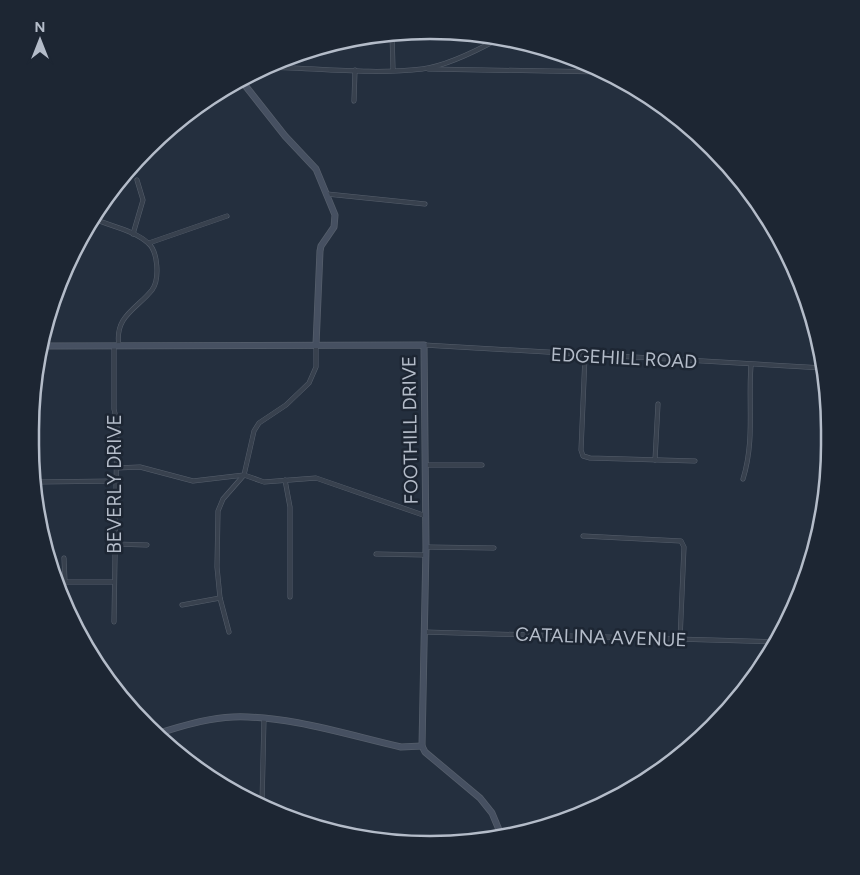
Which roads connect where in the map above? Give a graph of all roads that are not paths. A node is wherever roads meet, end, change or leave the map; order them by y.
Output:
1 (392, 41) edge
2 (489, 43) edge
3 (284, 68) edge
4 (424, 69) junction
5 (355, 70) junction
6 (392, 70) junction
7 (586, 72) edge
8 (245, 85) edge
9 (354, 100) dead end
10 (137, 180) dead end
11 (327, 194) junction
12 (425, 204) dead end
13 (227, 216) dead end
14 (100, 221) edge
15 (133, 234) junction
16 (149, 243) junction
17 (316, 345) junction
18 (424, 345) junction
19 (48, 346) edge
20 (117, 346) junction
21 (585, 356) junction
22 (751, 365) junction
23 (816, 368) edge
24 (658, 404) dead end
25 (655, 460) junction
26 (695, 461) dead end
27 (425, 465) junction
28 (482, 465) dead end
29 (116, 468) junction
30 (244, 475) junction
31 (743, 478) dead end
32 (285, 480) junction
33 (116, 481) junction
34 (41, 482) edge
35 (426, 516) junction
36 (583, 536) dead end
37 (115, 544) junction
38 (147, 545) dead end
39 (426, 547) junction
40 (494, 548) dead end
41 (376, 554) dead end
42 (426, 556) junction
43 (64, 558) dead end
44 (65, 582) joint
45 (114, 582) junction
46 (290, 597) dead end
47 (220, 598) junction
48 (182, 605) dead end
49 (114, 622) dead end
50 (229, 632) dead end
51 (424, 632) junction
52 (680, 640) junction
53 (768, 642) edge
54 (264, 718) junction
55 (164, 732) edge
56 (422, 746) junction
57 (262, 798) edge
58 (499, 830) edge

1 - 6 street
2 - 4 street
3 - 5 street
4 - 6 street
4 - 7 street
5 - 6 street
5 - 9 street
8 - 11 street
10 - 15 street
11 - 12 street
11 - 17 street
13 - 16 street
14 - 15 street
15 - 16 street
16 - 20 street, BEVERLY DRIVE
17 - 18 street, FOOTHILL DRIVE
17 - 20 street, FOOTHILL DRIVE
17 - 30 street
18 - 21 street, EDGEHILL ROAD
18 - 27 street, FOOTHILL DRIVE
19 - 20 street, FOOTHILL DRIVE
20 - 29 street, BEVERLY DRIVE
21 - 22 street, EDGEHILL ROAD
21 - 25 street
22 - 23 street, EDGEHILL ROAD
22 - 31 street
24 - 25 street
25 - 26 street
27 - 28 street
27 - 35 street, FOOTHILL DRIVE
29 - 30 street
29 - 33 street, BEVERLY DRIVE
30 - 32 street
30 - 47 street
32 - 35 street
32 - 46 street
33 - 34 street
33 - 37 street, BEVERLY DRIVE
35 - 39 street, FOOTHILL DRIVE
36 - 52 street
37 - 38 street
37 - 45 street, BEVERLY DRIVE
39 - 40 street
39 - 42 street, FOOTHILL DRIVE
41 - 42 street
42 - 51 street, FOOTHILL DRIVE
43 - 44 street
44 - 45 street
45 - 49 street, BEVERLY DRIVE
47 - 48 street
47 - 50 street
51 - 52 street, CATALINA AVENUE
51 - 56 street, FOOTHILL DRIVE
52 - 53 street, CATALINA AVENUE
54 - 55 street
54 - 56 street
54 - 57 street
56 - 58 street

